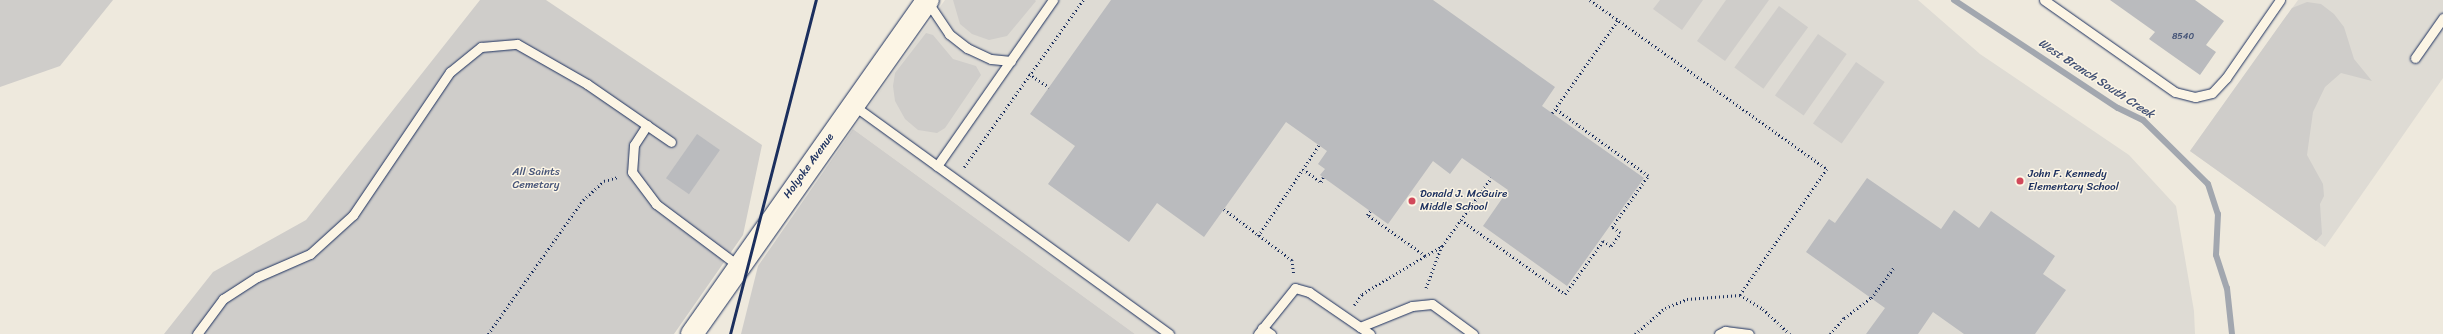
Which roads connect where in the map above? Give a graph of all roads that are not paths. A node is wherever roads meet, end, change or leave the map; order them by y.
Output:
1 (1053, 0) edge
2 (2044, 0) edge
3 (2280, 0) edge
4 (928, 1) edge
5 (2443, 18) edge
6 (2415, 58) dead end
7 (1011, 60) junction
8 (853, 105) junction
9 (647, 125) junction
10 (671, 142) dead end
11 (936, 166) junction
12 (739, 266) junction
13 (1360, 327) junction
14 (1260, 331) edge
15 (197, 334) edge
16 (692, 334) edge
17 (1170, 334) edge
18 (1271, 334) edge
19 (1370, 334) edge
20 (1474, 334) edge
21 (1718, 334) edge
22 (1749, 334) edge

1 - 7 lane
2 - 3 lane
4 - 7 lane
4 - 8 street, Holyoke Avenue
5 - 6 lane
7 - 11 lane
8 - 11 lane
8 - 12 street, Holyoke Avenue
9 - 10 lane
9 - 12 lane
9 - 15 lane
11 - 17 lane
12 - 16 street, Holyoke Avenue
13 - 14 lane
13 - 19 lane
13 - 20 lane
14 - 18 lane
21 - 22 lane

